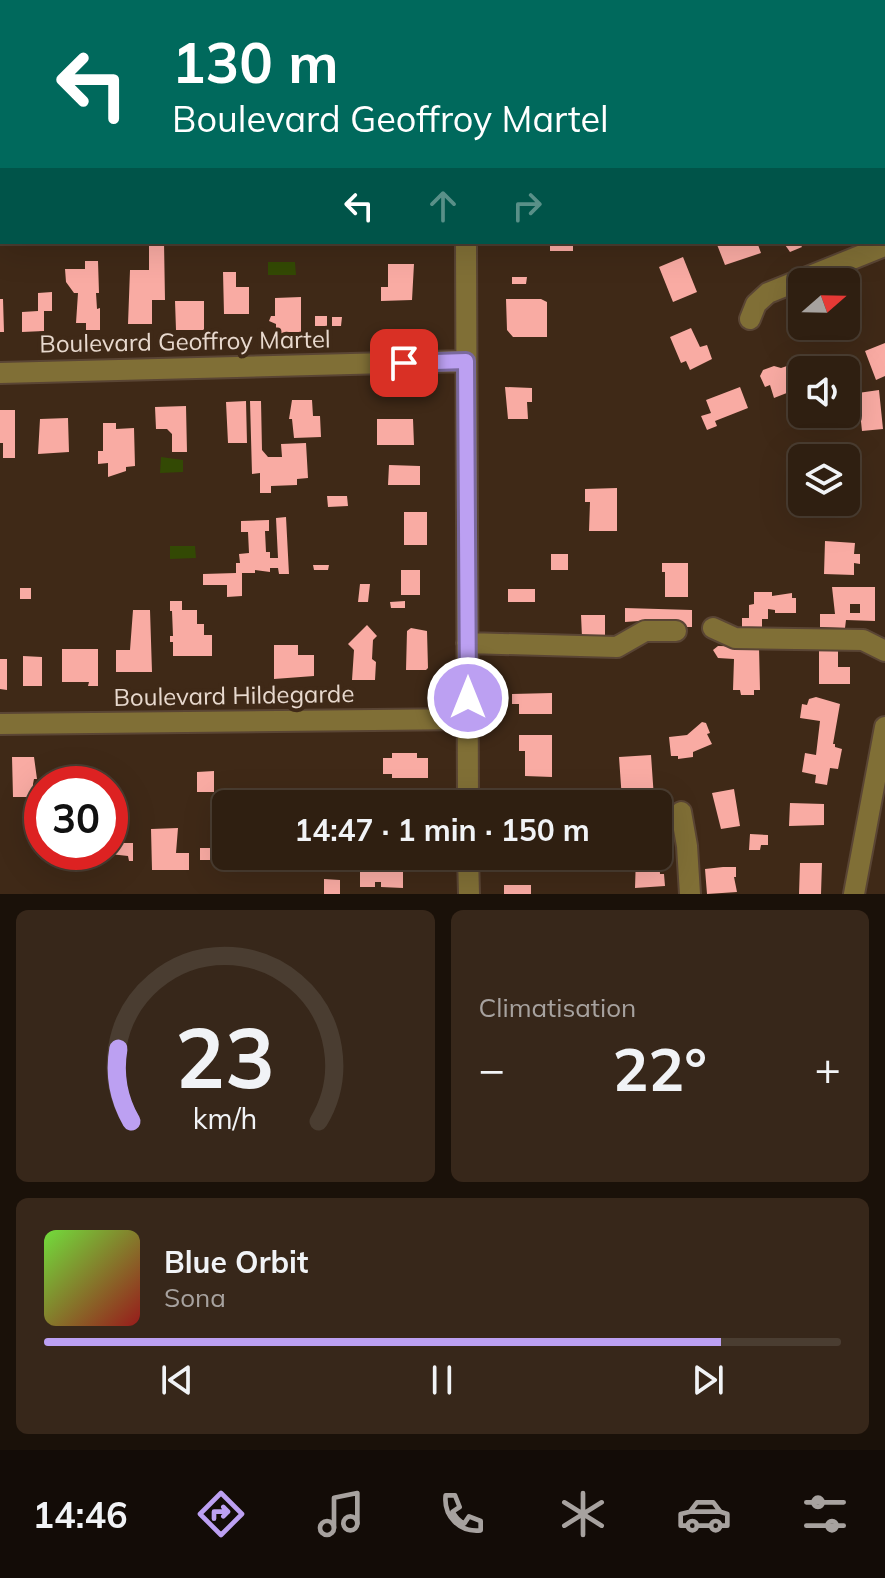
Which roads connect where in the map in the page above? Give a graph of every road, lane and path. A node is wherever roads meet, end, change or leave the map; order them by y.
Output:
1 (466, 244) edge
2 (882, 248) edge
3 (750, 319) dead end
4 (466, 361) junction
5 (0, 373) edge
6 (713, 628) dead end
7 (676, 631) dead end
8 (467, 643) junction
9 (885, 651) edge
10 (468, 719) junction
11 (0, 724) edge
12 (885, 727) edge
13 (468, 790) edge
14 (681, 812) dead end
15 (468, 870) edge
16 (469, 894) edge
17 (690, 894) edge
18 (854, 894) edge

1 - 4 street
2 - 3 street
4 - 5 street, Boulevard Geoffroy Martel
4 - 8 street
6 - 9 street
7 - 8 street
8 - 10 street
10 - 11 street, Boulevard Hildegarde
10 - 13 street
12 - 18 street
14 - 17 street
15 - 16 street

